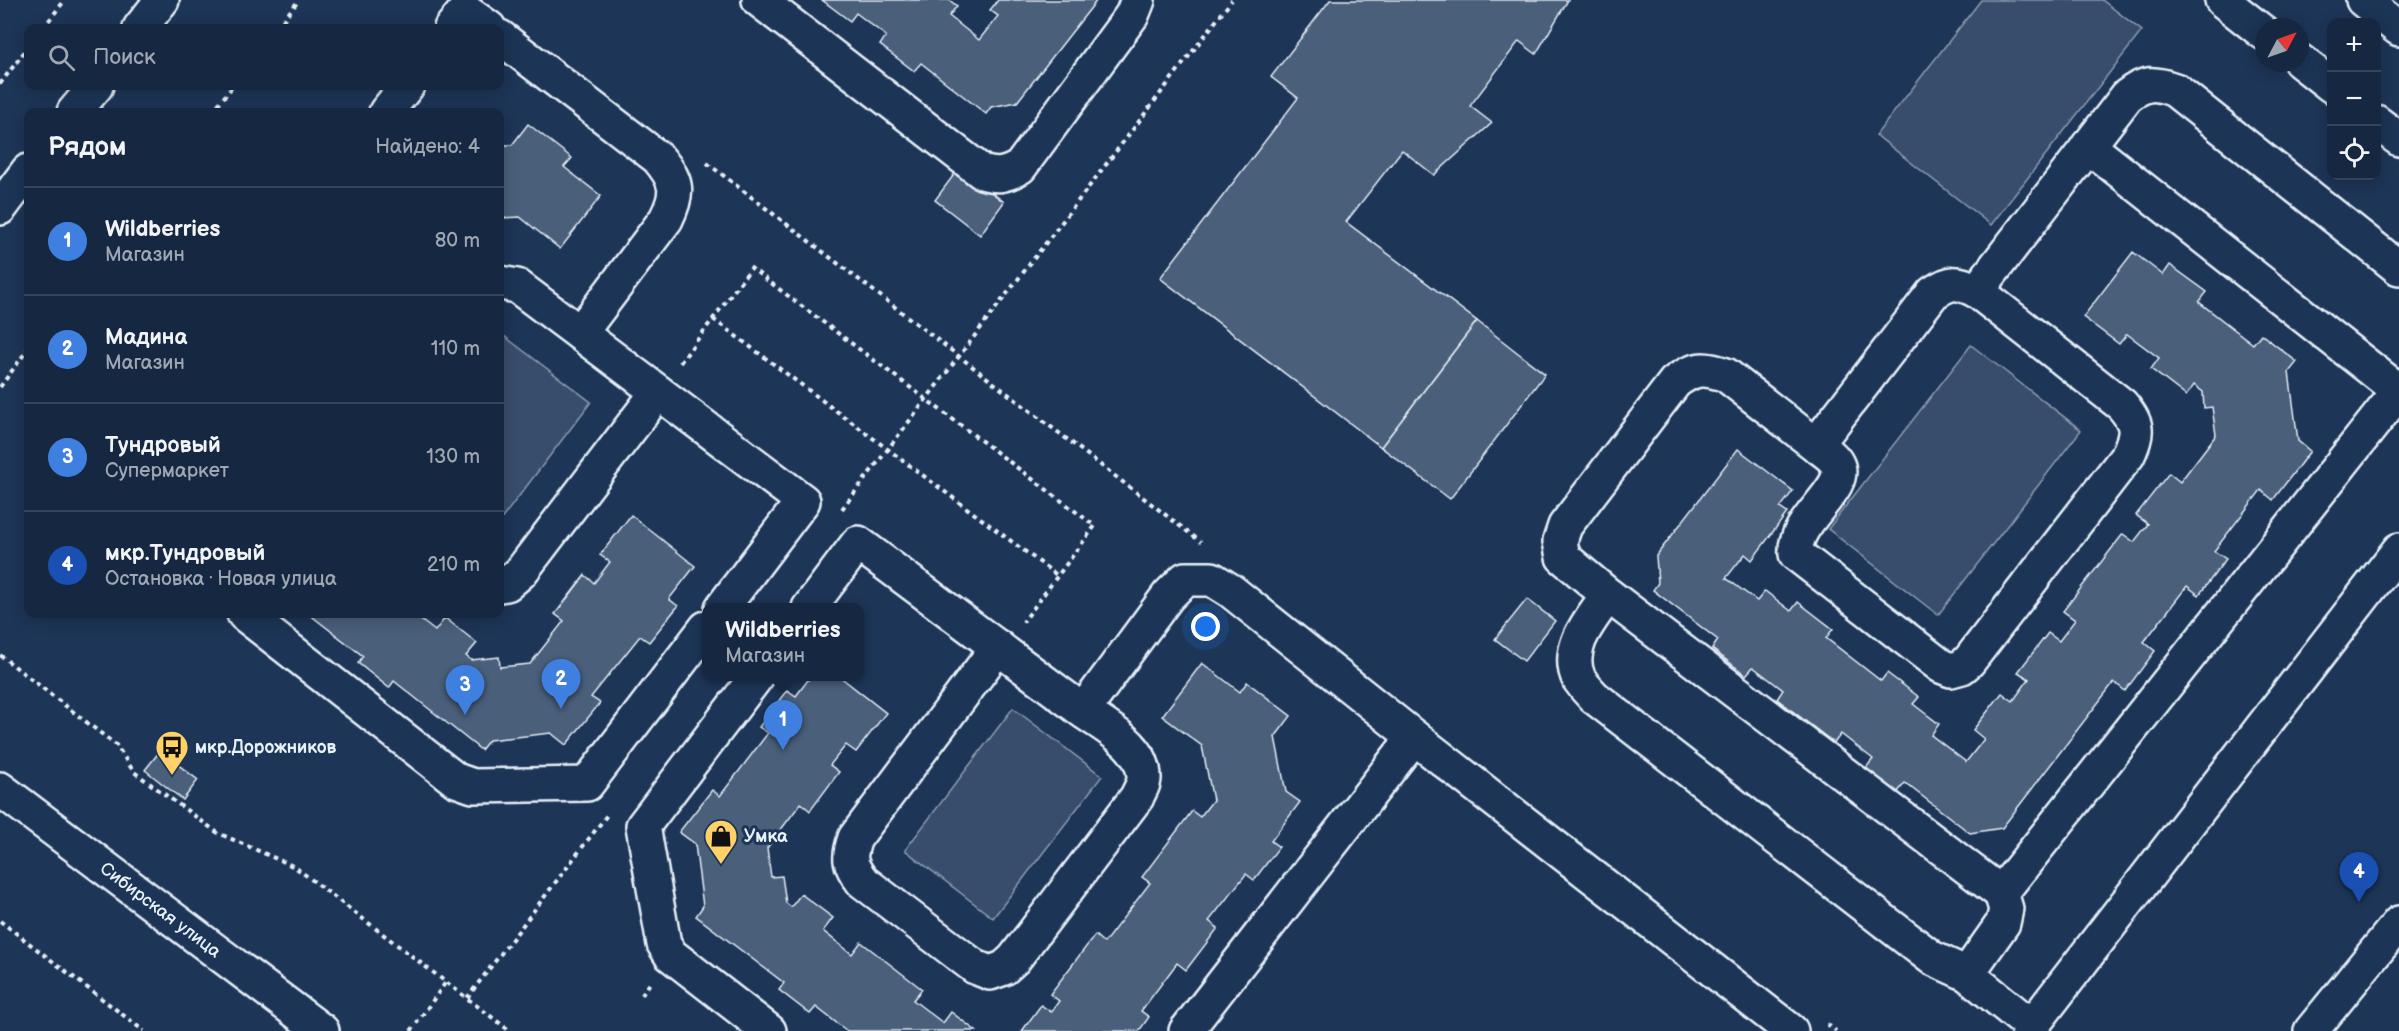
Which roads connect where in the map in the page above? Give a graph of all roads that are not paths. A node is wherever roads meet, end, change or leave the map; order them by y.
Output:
1 (162, 0) edge
2 (759, 0) edge
3 (1138, 0) edge
4 (2222, 0) edge
5 (2363, 0) edge
6 (143, 24) edge
7 (2255, 26) edge
8 (2399, 29) edge
9 (504, 40) edge
10 (2309, 69) edge
11 (2327, 83) edge
12 (404, 90) edge
13 (389, 108) edge
14 (2381, 126) edge
15 (2399, 140) edge
16 (2088, 146) junction
17 (24, 176) edge
18 (0, 208) edge
19 (2399, 268) edge
20 (504, 284) edge
21 (1977, 291) junction
22 (580, 333) junction
23 (2399, 391) edge
24 (658, 392) junction
25 (1816, 445) junction
26 (2399, 550) edge
27 (504, 584) edge
28 (1608, 595) junction
29 (726, 603) edge
30 (813, 603) edge
31 (249, 618) edge
32 (702, 633) edge
33 (1000, 649) junction
34 (753, 681) edge
35 (1083, 711) junction
36 (1414, 737) junction
37 (0, 789) edge
38 (2001, 893) junction
39 (2399, 923) edge
40 (1967, 974) junction
41 (316, 1029) edge
42 (2030, 1029) edge
43 (769, 1031) edge
44 (1186, 1031) edge
45 (1791, 1031) edge
46 (2311, 1031) edge

1 - 6 main road
2 - 3 main road
4 - 7 main road
5 - 8 main road
9 - 22 main road
10 - 11 main road
12 - 13 main road
14 - 15 main road
16 - 19 main road
16 - 21 main road
16 - 23 main road
17 - 18 main road
20 - 22 main road
21 - 25 main road
21 - 25 main road
22 - 24 main road
23 - 38 main road
24 - 27 main road
24 - 29 main road
25 - 28 main road
26 - 42 main road
28 - 38 main road
28 - 40 main road
30 - 33 main road
31 - 32 main road
33 - 35 main road
33 - 35 main road
34 - 43 main road
35 - 36 main road
36 - 44 main road
36 - 45 main road
37 - 41 main road, Сибирская улица
38 - 40 main road
39 - 46 main road
40 - 42 main road

